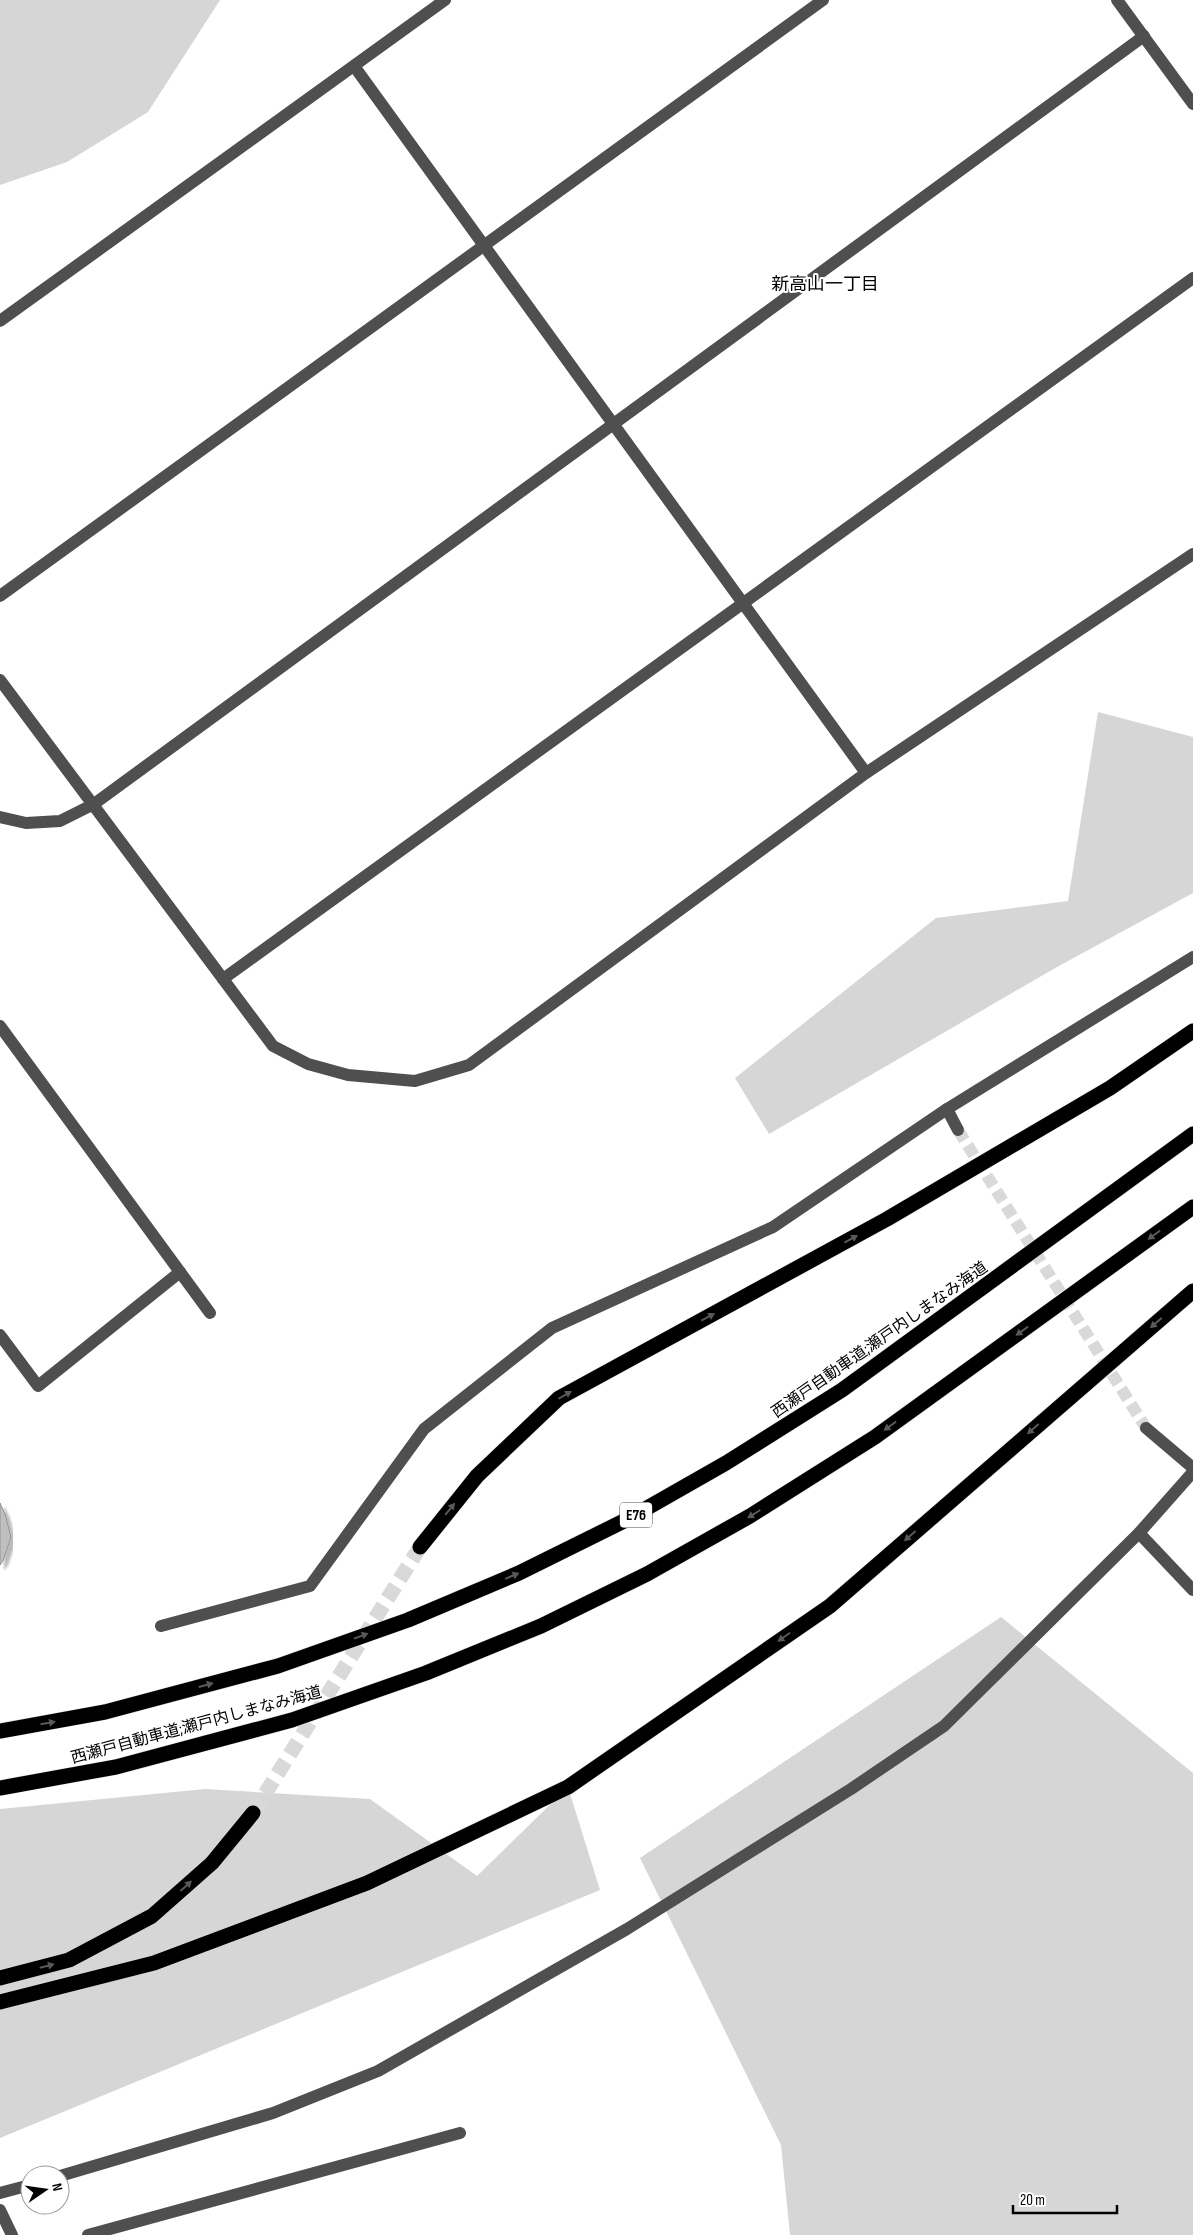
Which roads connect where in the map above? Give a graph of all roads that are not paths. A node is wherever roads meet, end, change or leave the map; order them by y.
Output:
1 (445, 0) edge
2 (823, 0) edge
3 (1117, 0) edge
4 (1144, 36) junction
5 (354, 66) junction
6 (1193, 104) edge
7 (484, 246) junction
8 (1193, 278) edge
9 (0, 321) edge
10 (613, 425) junction
11 (1193, 554) edge
12 (0, 596) edge
13 (743, 603) junction
14 (0, 680) edge
15 (866, 773) junction
16 (94, 804) junction
17 (0, 817) edge
18 (1193, 957) edge
19 (223, 979) junction
20 (0, 1026) edge
21 (1193, 1031) edge
22 (947, 1109) junction
23 (958, 1130) tunnel mouth
24 (1193, 1134) edge
25 (1193, 1207) edge
26 (180, 1272) junction
27 (1193, 1291) edge
28 (210, 1314) dead end
29 (0, 1336) edge
30 (1146, 1428) tunnel mouth
31 (1193, 1470) edge
32 (1139, 1533) junction
33 (420, 1547) tunnel mouth
34 (1193, 1590) edge
35 (161, 1626) dead end
36 (0, 1731) edge
37 (0, 1788) edge
38 (253, 1812) tunnel mouth
39 (0, 1978) edge
40 (0, 2002) edge
41 (460, 2133) dead end
42 (70, 2173) edge
43 (20, 2187) edge
44 (0, 2193) edge
45 (0, 2210) edge
46 (12, 2235) edge
47 (88, 2235) edge

1 - 5 street
2 - 7 street
3 - 4 street
4 - 6 street
4 - 10 street
5 - 7 street
5 - 9 street
7 - 10 street
7 - 12 street
8 - 13 street
10 - 13 street
10 - 16 street
11 - 15 street
13 - 15 street
13 - 19 street
14 - 16 street
15 - 19 street
16 - 17 street
16 - 19 street
18 - 22 street
20 - 26 street
33 -> 21 highway
22 - 23 street
22 - 35 street
36 -> 24 highway, 西瀬戸自動車道;瀬戸内しまなみ海道 / E76
25 -> 37 highway, 西瀬戸自動車道;瀬戸内しまなみ海道
26 - 28 street
26 - 29 street
27 -> 40 highway
30 - 31 street
31 - 32 street
32 - 34 street
32 - 42 street
39 -> 38 highway
41 - 47 street
43 - 44 street
45 - 46 street

